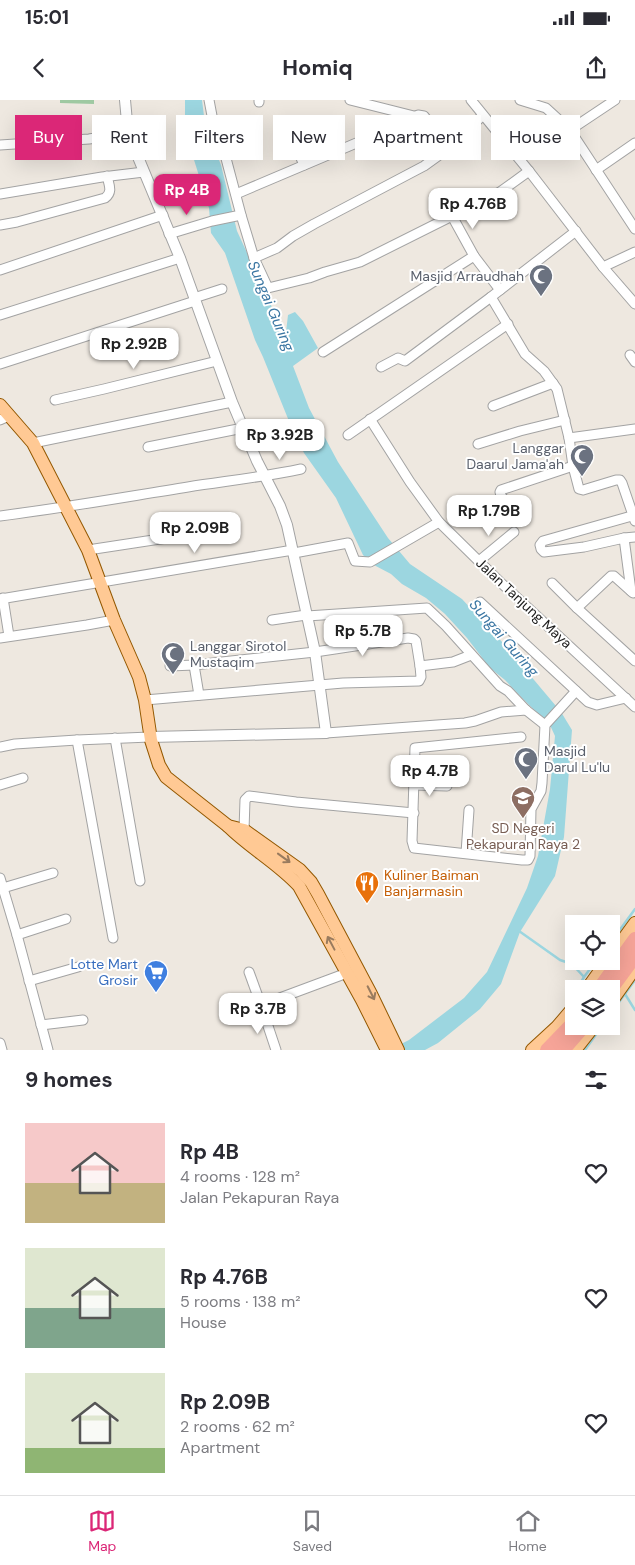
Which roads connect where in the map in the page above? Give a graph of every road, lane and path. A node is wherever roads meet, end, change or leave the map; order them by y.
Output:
1 (125, 100) edge
2 (209, 100) edge
3 (350, 100) edge
4 (471, 100) edge
5 (520, 100) edge
6 (614, 100) edge
7 (126, 115) edge
8 (410, 115) edge
9 (554, 115) edge
10 (482, 116) joint
11 (580, 123) edge
12 (92, 139) edge
13 (635, 143) edge
14 (355, 144) edge
15 (0, 145) edge
16 (580, 145) edge
17 (139, 160) edge
18 (302, 160) edge
19 (432, 160) edge
20 (304, 165) junction
21 (596, 170) junction
22 (529, 171) junction
23 (144, 172) junction
24 (107, 176) junction
25 (0, 194) edge
26 (236, 194) junction
27 (240, 215) junction
28 (163, 216) junction
29 (452, 216) junction
30 (0, 225) edge
31 (635, 229) edge
32 (576, 231) junction
33 (170, 234) junction
34 (634, 253) edge
35 (474, 256) junction
36 (180, 258) junction
37 (254, 258) junction
38 (603, 267) junction
39 (0, 270) edge
40 (222, 289) dead end
41 (500, 290) junction
42 (491, 296) junction
43 (194, 299) junction
44 (635, 304) edge
45 (0, 315) edge
46 (508, 324) junction
47 (322, 352) dead end
48 (217, 361) junction
49 (0, 364) edge
50 (380, 368) dead end
51 (553, 383) junction
52 (56, 400) dead end
53 (232, 402) junction
54 (0, 405) edge
55 (493, 406) dead end
56 (5, 418) edge
57 (370, 419) junction
58 (565, 420) junction
59 (243, 428) junction
60 (635, 429) edge
61 (348, 434) dead end
62 (569, 438) junction
63 (32, 443) junction
64 (478, 444) dead end
65 (148, 447) dead end
66 (572, 466) junction
67 (301, 469) dead end
68 (265, 477) junction
69 (66, 508) junction
70 (0, 516) edge
71 (635, 517) edge
72 (522, 518) dead end
73 (439, 522) junction
74 (514, 532) dead end
75 (173, 537) dead end
76 (635, 537) edge
77 (624, 538) junction
78 (88, 550) junction
79 (293, 551) junction
80 (479, 561) junction
81 (100, 582) junction
82 (552, 583) dead end
83 (633, 593) edge
84 (2, 598) edge
85 (480, 602) dead end
86 (578, 608) junction
87 (306, 616) junction
88 (114, 620) junction
89 (272, 620) dead end
90 (5, 637) edge
91 (315, 652) junction
92 (471, 656) junction
93 (635, 661) edge
94 (194, 665) junction
95 (170, 666) dead end
96 (420, 666) junction
97 (320, 686) junction
98 (576, 690) junction
99 (199, 695) junction
100 (626, 698) junction
101 (145, 700) junction
102 (635, 707) edge
103 (526, 710) junction
104 (547, 723) junction
105 (326, 733) junction
106 (150, 737) junction
107 (521, 737) dead end
108 (115, 738) junction
109 (77, 740) junction
110 (0, 747) edge
111 (23, 778) dead end
112 (0, 785) edge
113 (414, 785) junction
114 (447, 786) dead end
115 (469, 810) dead end
116 (414, 813) junction
117 (242, 834) junction
118 (466, 853) junction
119 (53, 873) dead end
120 (0, 878) edge
121 (140, 881) dead end
122 (3, 888) junction
123 (66, 918) dead end
124 (635, 923) edge
125 (17, 935) junction
126 (114, 938) dead end
127 (635, 939) edge
128 (620, 944) edge
129 (635, 956) edge
130 (78, 967) dead end
131 (635, 968) edge
132 (249, 972) dead end
133 (347, 973) junction
134 (605, 980) edge
135 (618, 980) edge
136 (29, 981) junction
137 (620, 989) edge
138 (261, 1005) junction
139 (565, 1018) edge
140 (82, 1020) dead end
141 (41, 1025) junction
142 (565, 1031) edge
143 (576, 1035) edge
144 (586, 1035) edge
145 (0, 1043) edge
146 (392, 1048) edge
147 (2, 1050) edge
148 (48, 1050) edge
149 (276, 1050) edge
150 (532, 1050) edge
151 (547, 1050) edge
152 (563, 1050) edge
153 (574, 1050) edge

1 - 7 street
2 - 26 street
3 - 8 street
4 - 10 street
5 - 9 street
6 - 11 street
10 - 22 street
12 - 15 street
13 - 21 street
14 - 20 street
16 - 21 street
17 - 23 street
18 - 20 street
19 - 37 street
20 - 26 street
21 - 31 street
22 - 29 street
22 - 32 street
23 - 24 street
23 - 28 street
24 - 25 street
24 - 30 street
26 - 27 street
27 - 33 street
27 - 37 street
28 - 33 street
28 - 39 street
29 - 35 street
29 - 37 street
32 - 38 street
32 - 41 street
33 - 36 street
34 - 38 street
35 - 41 street
35 - 47 street
36 - 43 street
36 - 45 street
38 - 44 street
40 - 43 street
41 - 42 street
42 - 46 street
42 - 50 street
43 - 48 street
43 - 49 street
46 - 51 street
46 - 57 street
48 - 52 street
48 - 53 street
51 - 55 street
51 - 58 street
53 - 59 street
53 - 63 street
54 - 56 main road
56 - 63 main road
57 - 61 street
57 - 73 street, Jalan Tanjung Maya
58 - 62 street
58 - 64 street
59 - 65 street
59 - 68 street
60 - 62 street
62 - 66 street
63 - 69 main road
66 - 71 street
66 - 72 street
67 - 68 street
68 - 69 street
68 - 79 street
69 - 70 street
69 - 78 main road
71 - 77 street
73 - 79 street
73 - 80 street, Jalan Tanjung Maya
74 - 80 street
75 - 78 street
76 - 77 street
77 - 83 street
78 - 81 main road
79 - 81 street
79 - 87 street
80 - 100 street, Jalan Tanjung Maya
81 - 84 street
81 - 88 main road
82 - 86 street
83 - 86 street
84 - 90 street
85 - 98 street
86 - 93 street
87 - 89 street
87 - 91 street
87 - 92 street
88 - 90 street
88 - 101 main road
91 - 94 street
91 - 96 street
91 - 97 street
92 - 96 street
92 - 103 street
94 - 95 street
94 - 99 street
96 - 97 street
97 - 99 street
97 - 105 street
98 - 100 street
98 - 104 street
99 - 101 street
100 - 102 street, Jalan Tanjung Maya
101 - 106 main road
103 - 104 street
103 - 105 street
104 - 118 street
105 - 106 street
106 - 108 street
106 - 117 main road
107 - 113 street
108 - 109 street
108 - 121 street
109 - 110 street
109 - 126 street
111 - 112 street
113 - 114 street
113 - 116 street
115 - 118 street
116 - 117 street
116 - 118 street
133 -> 117 main road
117 -> 146 main road
119 - 122 street
120 - 122 street
122 - 125 street
123 - 125 street
124 - 128 main road
125 - 136 street
127 - 134 highway
129 - 135 highway
130 - 136 street
131 - 137 main road
132 - 138 street
133 - 138 street
133 - 146 main road
136 - 141 street
138 - 149 street
139 - 150 main road
140 - 141 street
141 - 148 street
142 - 151 highway
143 - 152 highway
144 - 153 main road
145 - 147 street

